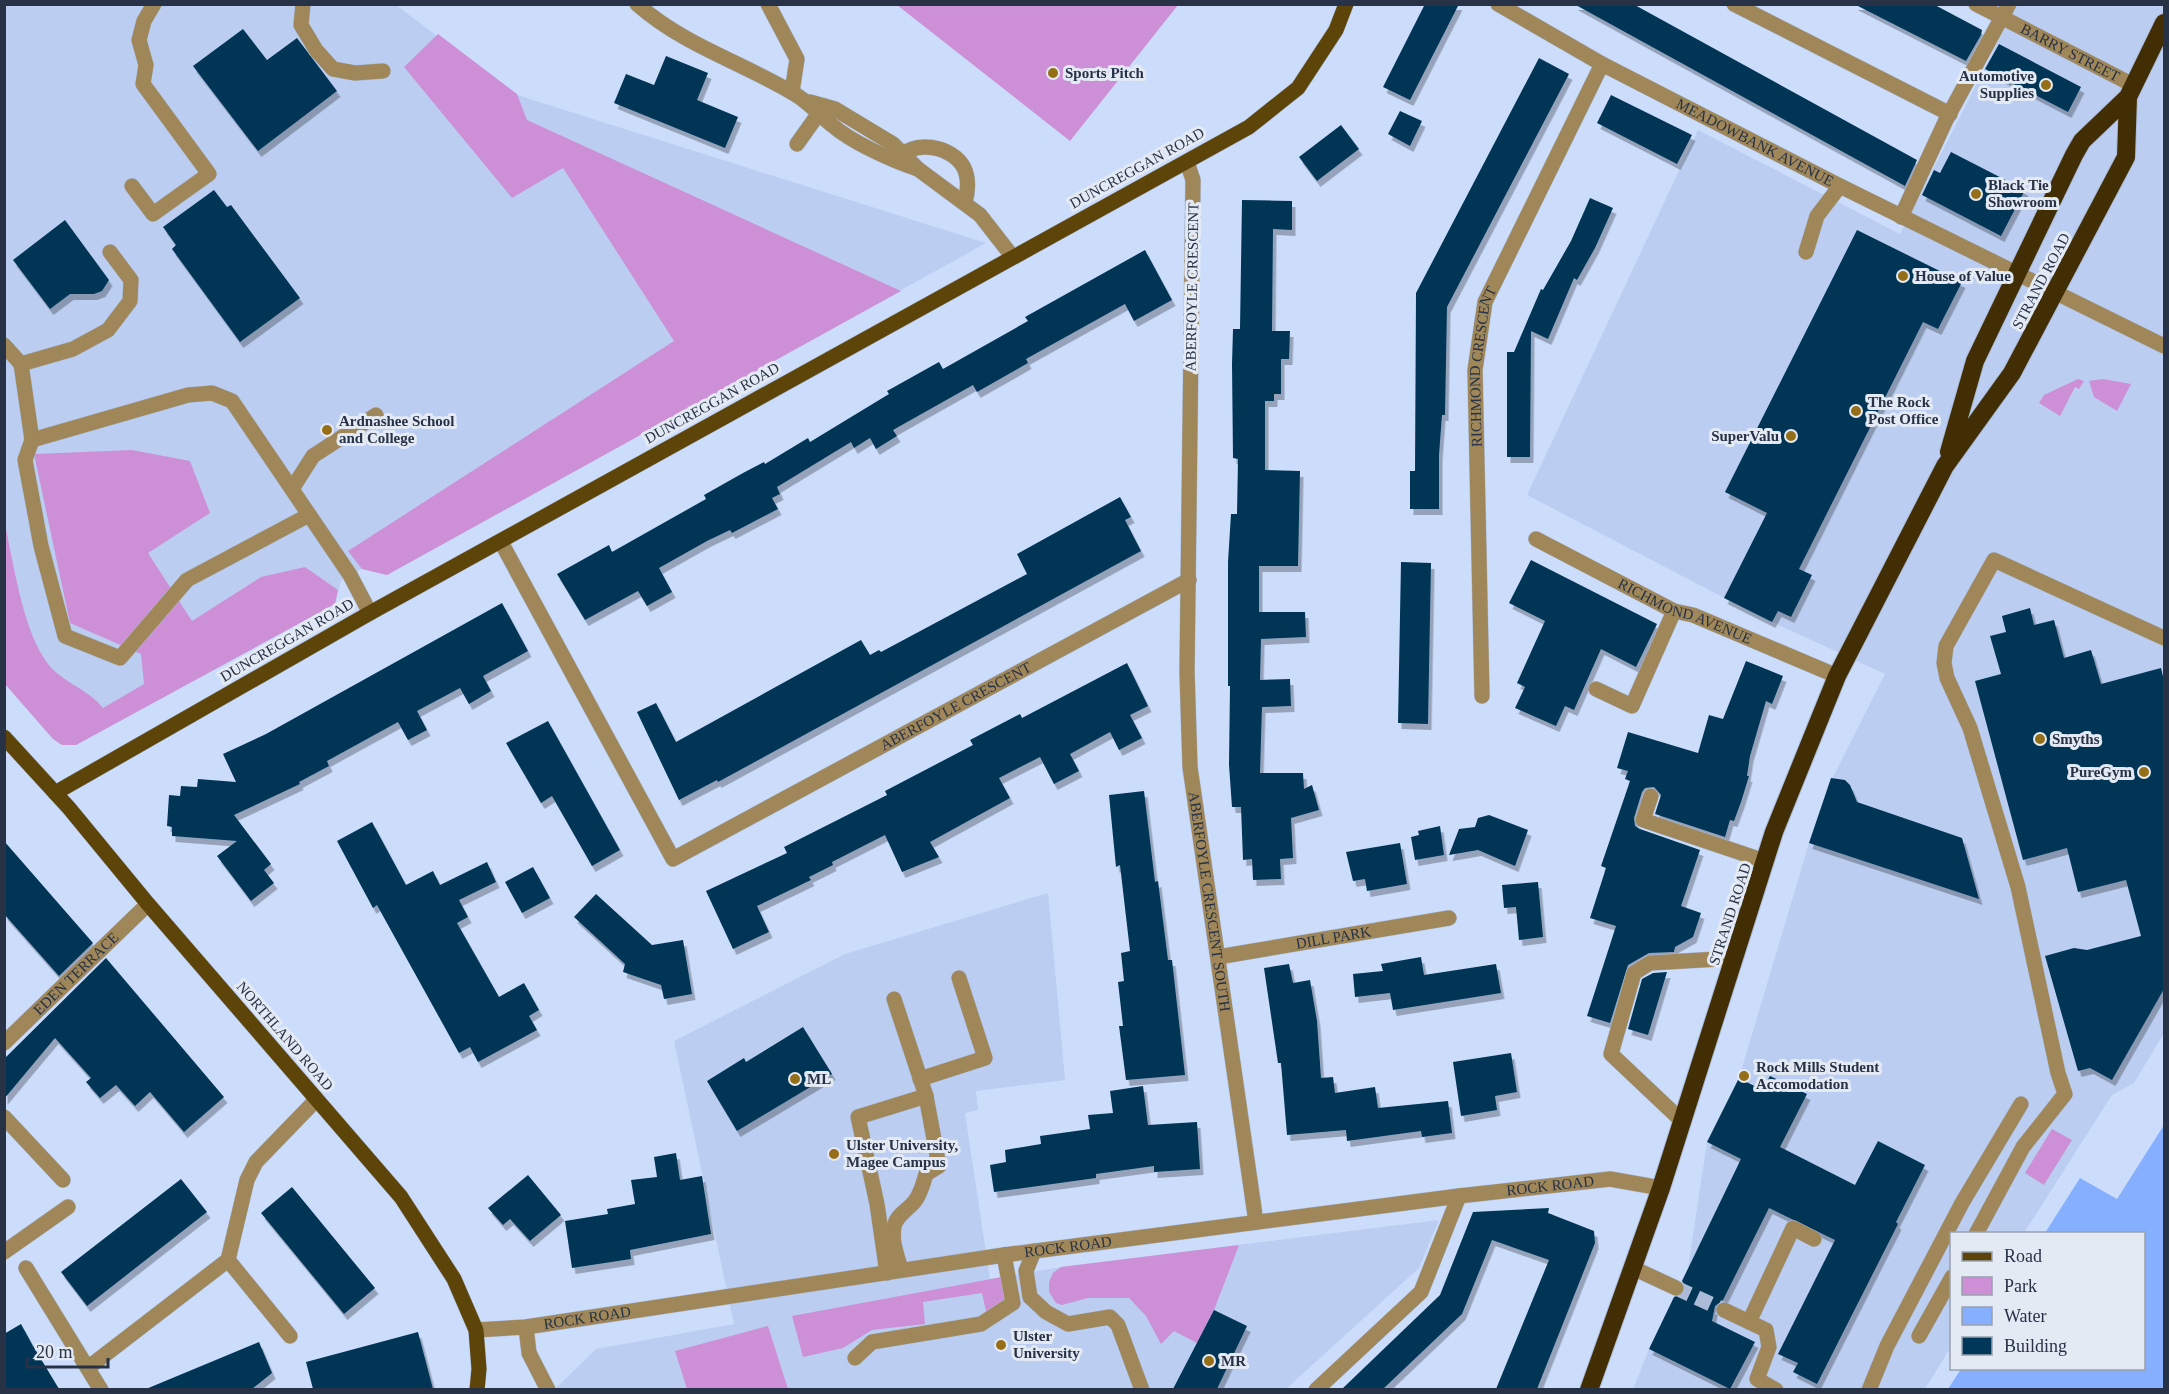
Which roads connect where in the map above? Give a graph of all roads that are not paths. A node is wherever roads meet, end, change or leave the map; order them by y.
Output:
1 (154, 4) edge
2 (303, 4) edge
3 (637, 4) edge
4 (768, 4) edge
5 (1346, 4) edge
6 (1734, 4) edge
7 (1976, 4) edge
8 (1508, 7) edge
9 (2006, 11) edge
10 (2164, 23) edge
11 (1602, 64) junction
12 (383, 71) dead end
13 (2130, 91) junction
14 (792, 92) junction
15 (818, 107) junction
16 (1950, 114) junction
17 (797, 144) dead end
18 (900, 158) junction
19 (1187, 162) junction
20 (132, 186) dead end
21 (1840, 186) junction
22 (965, 202) junction
23 (1901, 217) junction
24 (110, 252) dead end
25 (1806, 252) dead end
26 (1012, 256) junction
27 (2018, 272) junction
28 (2056, 291) junction
29 (4, 345) edge
30 (2164, 346) edge
31 (21, 364) junction
32 (376, 415) dead end
33 (32, 440) junction
34 (1945, 466) junction
35 (292, 489) junction
36 (309, 515) junction
37 (1536, 539) dead end
38 (501, 542) junction
39 (1189, 580) junction
40 (1674, 611) junction
41 (370, 613) junction
42 (2164, 638) edge
43 (1837, 676) junction
44 (1596, 689) dead end
45 (1482, 696) dead end
46 (4, 737) edge
47 (56, 793) junction
48 (1651, 796) dead end
49 (1765, 861) junction
50 (148, 904) junction
51 (1449, 918) dead end
52 (1218, 957) junction
53 (1735, 958) junction
54 (959, 978) dead end
55 (894, 999) dead end
56 (4, 1043) edge
57 (920, 1079) junction
58 (926, 1096) junction
59 (316, 1100) junction
60 (2021, 1104) dead end
61 (4, 1118) edge
62 (1683, 1122) junction
63 (63, 1180) dead end
64 (1661, 1188) junction
65 (1459, 1196) junction
66 (68, 1207) dead end
67 (1256, 1222) junction
68 (1977, 1232) edge
69 (1814, 1239) dead end
70 (1034, 1251) junction
71 (4, 1252) edge
72 (1004, 1255) junction
73 (228, 1260) junction
74 (26, 1268) dead end
75 (1633, 1268) junction
76 (894, 1271) junction
77 (1950, 1281) edge
78 (1676, 1288) tunnel mouth
79 (1724, 1310) tunnel mouth
80 (1749, 1322) junction
81 (526, 1327) junction
82 (476, 1330) junction
83 (290, 1336) dead end
84 (1919, 1336) dead end
85 (855, 1358) dead end
86 (89, 1367) junction
87 (101, 1389) edge
88 (477, 1389) edge
89 (548, 1389) edge
90 (1142, 1389) edge
91 (1316, 1389) edge
92 (1589, 1389) edge
93 (1776, 1389) edge
94 (1869, 1389) edge

1 - 20 street
2 - 12 street
3 - 14 street
4 - 14 street
5 - 19 main road, DUNCREGGAN ROAD
6 - 16 street
7 - 9 street, BARRY STREET
8 - 11 street, MEADOWBANK AVENUE
9 - 13 street, BARRY STREET
9 - 16 street
10 - 13 highway, STRAND ROAD
11 - 21 street, MEADOWBANK AVENUE
11 - 45 street, RICHMOND CRESCENT
13 - 27 highway, STRAND ROAD
13 - 28 highway, STRAND ROAD
14 - 15 street
15 - 17 street
15 - 18 street
16 - 23 street
18 - 22 street
18 - 22 street
19 - 26 main road, DUNCREGGAN ROAD
19 - 39 street, ABERFOYLE CRESCENT
21 - 23 street, MEADOWBANK AVENUE
21 - 25 street
22 - 26 street
23 - 27 street, MEADOWBANK AVENUE
24 - 31 street
26 - 38 main road, DUNCREGGAN ROAD
27 - 28 street, MEADOWBANK AVENUE
27 - 34 highway, STRAND ROAD
28 - 30 street, MEADOWBANK AVENUE
28 - 34 highway, STRAND ROAD
29 - 31 street
31 - 33 street
32 - 35 street
33 - 35 street
33 - 36 street
34 - 43 highway, STRAND ROAD
35 - 36 street
36 - 41 street
37 - 40 street, RICHMOND AVENUE
38 - 39 street, ABERFOYLE CRESCENT
38 - 41 main road, DUNCREGGAN ROAD
39 - 52 street, ABERFOYLE CRESCENT SOUTH
40 - 43 street, RICHMOND AVENUE
40 - 44 street
41 - 47 main road, DUNCREGGAN ROAD
42 - 68 street
43 - 49 highway, STRAND ROAD
46 - 47 main road, NORTHLAND ROAD
47 - 50 main road, NORTHLAND ROAD
48 - 49 street
49 - 53 highway, STRAND ROAD
50 - 56 street, EDEN TERRACE
50 - 59 main road, NORTHLAND ROAD
51 - 52 street, DILL PARK
52 - 67 street, ABERFOYLE CRESCENT SOUTH
53 - 62 highway, STRAND ROAD
53 - 62 street
54 - 57 street
55 - 57 street
57 - 58 street
58 - 76 street
58 - 76 street
59 - 73 street
59 - 82 main road, NORTHLAND ROAD
60 - 94 street
61 - 63 street
62 - 64 highway, STRAND ROAD
64 - 65 street, ROCK ROAD
64 - 75 highway, STRAND ROAD
65 - 67 street, ROCK ROAD
65 - 91 street
66 - 71 street
67 - 70 street, ROCK ROAD
69 - 80 street
70 - 72 street, ROCK ROAD
70 - 90 street
72 - 76 street, ROCK ROAD
72 - 85 street
73 - 83 street
73 - 86 street
74 - 86 street
75 - 78 street
75 - 92 highway, STRAND ROAD
76 - 81 street, ROCK ROAD
77 - 84 street
79 - 80 street
80 - 93 street
81 - 82 street, ROCK ROAD
81 - 89 street
82 - 88 main road, NORTHLAND ROAD
86 - 87 street

